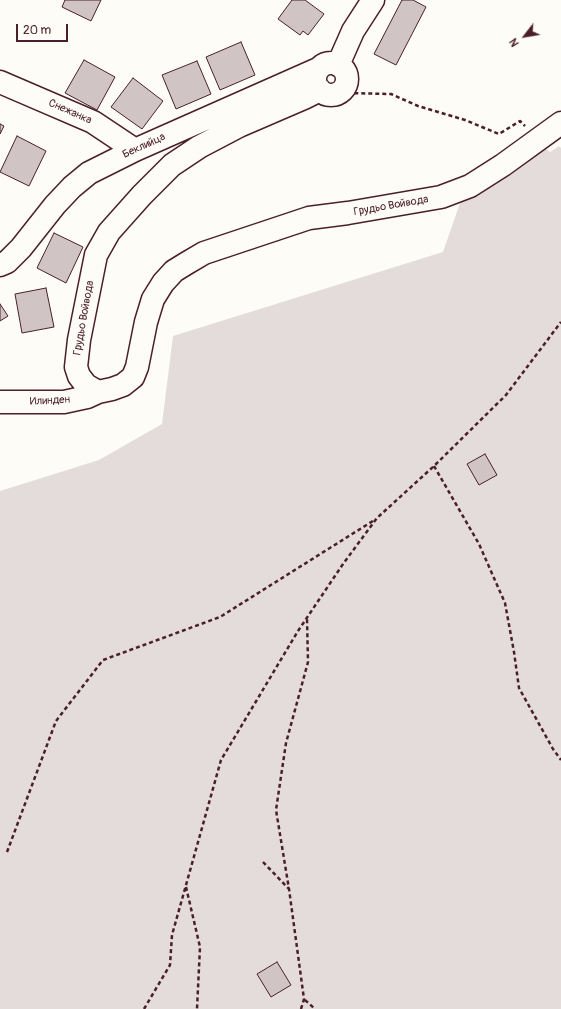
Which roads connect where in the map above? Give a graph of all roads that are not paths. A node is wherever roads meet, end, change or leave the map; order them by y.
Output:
1 (373, 0) edge
2 (325, 75) junction
3 (0, 82) edge
4 (341, 90) road end
5 (561, 122) edge
6 (135, 150) junction
7 (0, 265) edge
8 (98, 392) junction
9 (0, 402) edge

1 - 2 street
2 - 4 street
2 - 6 street, Беклийца
2 - 8 street, Грудьо Войвода
3 - 6 street, Снежанка
5 - 8 street, Грудьо Войвода
6 - 7 street, Беклийца
8 - 9 street, Илинден

